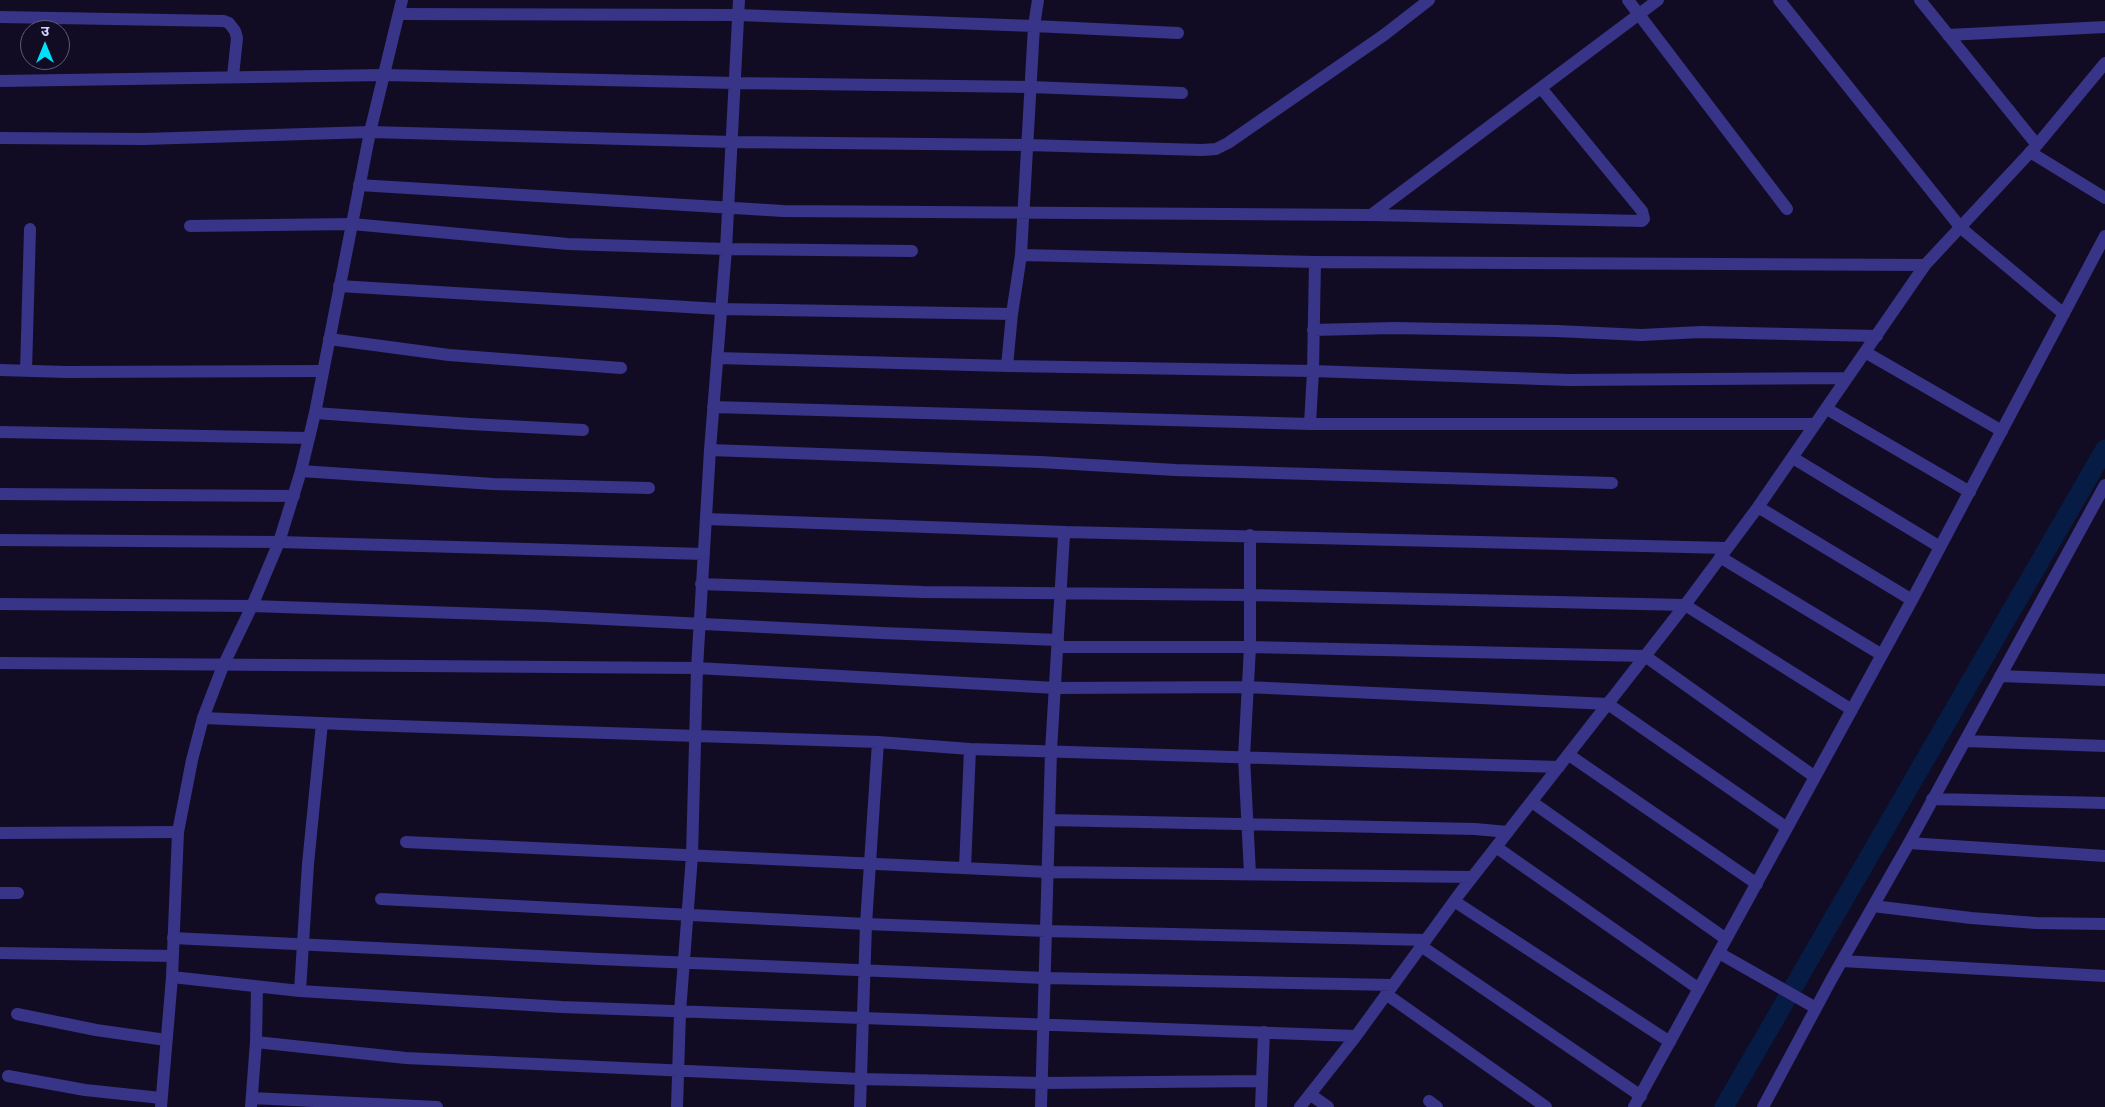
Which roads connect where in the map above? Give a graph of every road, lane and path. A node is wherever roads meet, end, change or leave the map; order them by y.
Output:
1 (402, 0) edge
2 (739, 0) edge
3 (1038, 0) edge
4 (1430, 0) edge
5 (1628, 0) edge
6 (1658, 0) edge
7 (1779, 0) edge
8 (1920, 0) edge
9 (1639, 13) junction
10 (399, 14) junction
11 (738, 15) junction
12 (0, 17) edge
13 (1034, 26) junction
14 (2105, 27) edge
15 (1178, 33) dead end
16 (1948, 36) junction
17 (2105, 63) edge
18 (384, 75) junction
19 (233, 76) junction
20 (0, 81) edge
21 (735, 83) junction
22 (1031, 87) junction
23 (1541, 88) junction
24 (1182, 93) dead end
25 (370, 132) junction
26 (0, 138) edge
27 (732, 142) junction
28 (1026, 145) junction
29 (2033, 148) junction
30 (359, 185) junction
31 (2105, 198) edge
32 (727, 209) junction
33 (1787, 209) dead end
34 (1023, 213) junction
35 (1371, 215) junction
36 (352, 224) junction
37 (190, 226) dead end
38 (1961, 228) junction
39 (30, 229) dead end
40 (2105, 236) edge
41 (726, 249) junction
42 (912, 251) dead end
43 (1020, 255) junction
44 (1315, 262) junction
45 (1925, 265) junction
46 (339, 286) junction
47 (720, 309) junction
48 (1012, 314) junction
49 (2064, 314) junction
50 (1314, 330) junction
51 (1877, 336) junction
52 (329, 339) junction
53 (1865, 352) junction
54 (717, 358) junction
55 (1008, 366) junction
56 (621, 368) dead end
57 (0, 370) edge
58 (26, 371) junction
59 (322, 371) junction
60 (1313, 371) junction
61 (1847, 378) junction
62 (714, 407) junction
63 (1827, 409) junction
64 (315, 413) junction
65 (1310, 424) junction
66 (1815, 424) junction
67 (583, 430) dead end
68 (2002, 431) junction
69 (0, 432) edge
70 (310, 438) junction
71 (710, 450) junction
72 (1793, 458) junction
73 (301, 471) junction
74 (1612, 482) dead end
75 (649, 488) dead end
76 (1970, 492) junction
77 (2103, 493) edge
78 (0, 494) edge
79 (294, 496) junction
80 (1758, 507) junction
81 (706, 519) junction
82 (1066, 532) junction
83 (1250, 535) junction
84 (0, 540) edge
85 (279, 542) junction
86 (1940, 547) junction
87 (1724, 553) junction
88 (704, 554) junction
89 (701, 584) junction
90 (1060, 592) junction
91 (1251, 595) junction
92 (1912, 600) junction
93 (0, 604) edge
94 (1685, 605) junction
95 (252, 606) junction
96 (699, 625) junction
97 (1058, 643) junction
98 (1250, 647) junction
99 (1882, 655) junction
100 (1645, 656) junction
101 (0, 663) edge
102 (223, 666) junction
103 (696, 668) junction
104 (2000, 676) junction
105 (2105, 680) edge
106 (1247, 686) junction
107 (1056, 688) junction
108 (1608, 704) junction
109 (1852, 710) junction
110 (203, 718) junction
111 (322, 723) junction
112 (694, 736) junction
113 (1964, 741) junction
114 (878, 742) junction
115 (2105, 746) edge
116 (970, 749) junction
117 (1051, 751) junction
118 (1569, 756) junction
119 (1244, 757) junction
120 (1559, 767) junction
121 (1815, 777) junction
122 (1932, 799) junction
123 (1532, 802) junction
124 (2105, 803) edge
125 (1049, 820) junction
126 (1247, 826) junction
127 (1787, 828) junction
128 (0, 832) edge
129 (178, 832) junction
130 (1508, 832) junction
131 (406, 842) dead end
132 (1909, 843) junction
133 (1496, 847) junction
134 (692, 856) junction
135 (2105, 856) edge
136 (872, 863) junction
137 (965, 868) junction
138 (1048, 872) junction
139 (1250, 874) junction
140 (1472, 877) junction
141 (1756, 884) junction
142 (0, 893) edge
143 (18, 893) dead end
144 (381, 899) dead end
145 (1454, 901) junction
146 (1873, 906) junction
147 (688, 914) junction
148 (866, 924) junction
149 (2105, 924) edge
150 (1046, 931) junction
151 (173, 938) junction
152 (1726, 939) junction
153 (1423, 943) junction
154 (302, 944) junction
155 (0, 953) edge
156 (1719, 953) junction
157 (172, 956) junction
158 (1842, 961) junction
159 (685, 962) junction
160 (865, 970) junction
161 (2105, 976) edge
162 (172, 977) junction
163 (1045, 978) junction
164 (257, 987) junction
165 (1699, 989) junction
166 (1390, 990) junction
167 (300, 991) junction
168 (1816, 1008) junction
169 (680, 1012) junction
170 (17, 1014) dead end
171 (862, 1016) junction
172 (1043, 1024) junction
173 (1264, 1032) junction
174 (1356, 1036) junction
175 (166, 1040) junction
176 (256, 1042) junction
177 (1670, 1042) junction
178 (678, 1070) junction
179 (8, 1076) dead end
180 (861, 1079) junction
181 (1262, 1081) junction
182 (1042, 1083) junction
183 (1311, 1095) junction
184 (1637, 1101) edge
185 (251, 1102) edge
186 (161, 1103) edge
187 (437, 1107) edge
188 (677, 1107) edge
189 (860, 1107) edge
190 (1041, 1107) edge
191 (1261, 1107) edge
192 (1300, 1107) edge
193 (1328, 1107) edge
194 (1546, 1107) edge
195 (1764, 1107) edge

1 - 10 street
2 - 11 street
3 - 13 street
4 - 28 street
5 - 9 street
6 - 9 street
7 - 38 street
8 - 16 street
9 - 23 street
9 - 33 street
10 - 11 street
10 - 18 street
11 - 13 street
11 - 21 street
12 - 19 street
13 - 15 street
13 - 22 street
14 - 16 street
16 - 29 street
17 - 29 street
18 - 19 street
18 - 21 street
18 - 25 street
19 - 20 street
21 - 22 street
21 - 27 street
22 - 24 street
22 - 28 street
23 - 35 street
23 - 35 street
25 - 26 street
25 - 27 street
25 - 30 street
27 - 28 street
27 - 32 street
28 - 34 street
29 - 31 street
29 - 38 street
30 - 32 street
30 - 36 street
32 - 34 street
32 - 41 street
34 - 35 street
34 - 43 street
36 - 37 street
36 - 41 street
36 - 46 street
38 - 45 street
38 - 49 street
39 - 58 street
40 - 49 street
41 - 42 street
41 - 47 street
43 - 44 street
43 - 48 street
44 - 45 street
44 - 50 street
45 - 51 street
46 - 47 street
46 - 52 street
47 - 48 street
47 - 54 street
48 - 55 street
49 - 68 street
50 - 51 street
50 - 60 street
51 - 53 street
52 - 56 street
52 - 59 street
53 - 61 street
53 - 68 street
54 - 55 street
54 - 62 street
55 - 60 street
57 - 58 street
58 - 59 street
59 - 64 street
60 - 61 street
60 - 65 street
61 - 63 street
62 - 65 street
62 - 71 street
63 - 66 street
63 - 76 street
64 - 67 street
64 - 70 street
65 - 66 street
66 - 72 street
68 - 76 street
69 - 70 street
70 - 73 street
71 - 74 street
71 - 81 street
72 - 80 street
72 - 86 street
73 - 75 street
73 - 79 street
76 - 86 street
77 - 104 street
78 - 79 street
79 - 85 street
80 - 87 street
80 - 92 street
81 - 82 street
81 - 88 street
82 - 83 street
82 - 90 street
83 - 87 street
83 - 91 street
84 - 85 street
85 - 88 street
85 - 95 street
86 - 92 street
87 - 94 street
87 - 99 street
88 - 89 street
89 - 90 street
89 - 96 street
90 - 91 street
90 - 97 street
91 - 94 street
91 - 98 street
92 - 99 street
93 - 95 street
94 - 100 street
94 - 109 street
95 - 96 street
95 - 102 street
96 - 97 street
96 - 103 street
97 - 98 street
97 - 107 street
98 - 100 street
98 - 106 street
99 - 109 street
100 - 108 street
100 - 121 street
101 - 102 street
102 - 103 street
102 - 110 street
103 - 107 street
103 - 112 street
104 - 105 street
104 - 113 street
106 - 107 street
106 - 108 street
106 - 119 street
107 - 117 street
108 - 118 street
108 - 127 street
109 - 121 street
110 - 111 street
110 - 129 street
111 - 112 street
111 - 154 street
112 - 114 street
112 - 134 street
113 - 115 street
113 - 122 street
114 - 116 street
114 - 136 street
116 - 117 street
116 - 137 street
117 - 119 street
117 - 125 street
118 - 120 street
118 - 141 street
119 - 120 street
119 - 126 street
120 - 123 street
121 - 127 street
122 - 124 street
122 - 132 street
123 - 130 street
123 - 152 street
125 - 126 street
125 - 138 street
126 - 130 street
126 - 139 street
127 - 141 street
128 - 129 street
129 - 151 street
130 - 133 street
131 - 134 street
132 - 135 street
132 - 146 street
133 - 140 street
133 - 165 street
134 - 136 street
134 - 147 street
136 - 137 street
136 - 148 street
137 - 138 street
138 - 139 street
138 - 150 street
139 - 140 street
140 - 145 street
141 - 152 street
142 - 143 street
144 - 147 street
145 - 153 street
145 - 177 street
146 - 149 street
146 - 158 street
147 - 148 street
147 - 159 street
148 - 150 street
148 - 160 street
150 - 153 street
150 - 163 street
151 - 154 street
151 - 157 street
152 - 156 street
153 - 166 street
153 - 184 street
154 - 159 street
154 - 167 street
155 - 157 street
156 - 165 street
156 - 168 street
157 - 162 street
158 - 161 street
158 - 168 street
159 - 160 street
159 - 169 street
160 - 163 street
160 - 171 street
162 - 164 street
162 - 175 street
163 - 166 street
163 - 172 street
164 - 167 street
164 - 176 street
165 - 177 street
166 - 174 street
166 - 194 street
167 - 169 street
168 - 195 street
169 - 171 street
169 - 178 street
170 - 175 street
171 - 172 street
171 - 180 street
172 - 173 street
172 - 182 street
173 - 174 street
173 - 181 street
174 - 183 street
175 - 186 street
176 - 178 street
176 - 185 street
177 - 184 street
178 - 180 street
178 - 188 street
179 - 186 street
180 - 182 street
180 - 189 street
181 - 182 street
181 - 191 street
182 - 190 street
183 - 192 street
183 - 193 street
185 - 187 street

